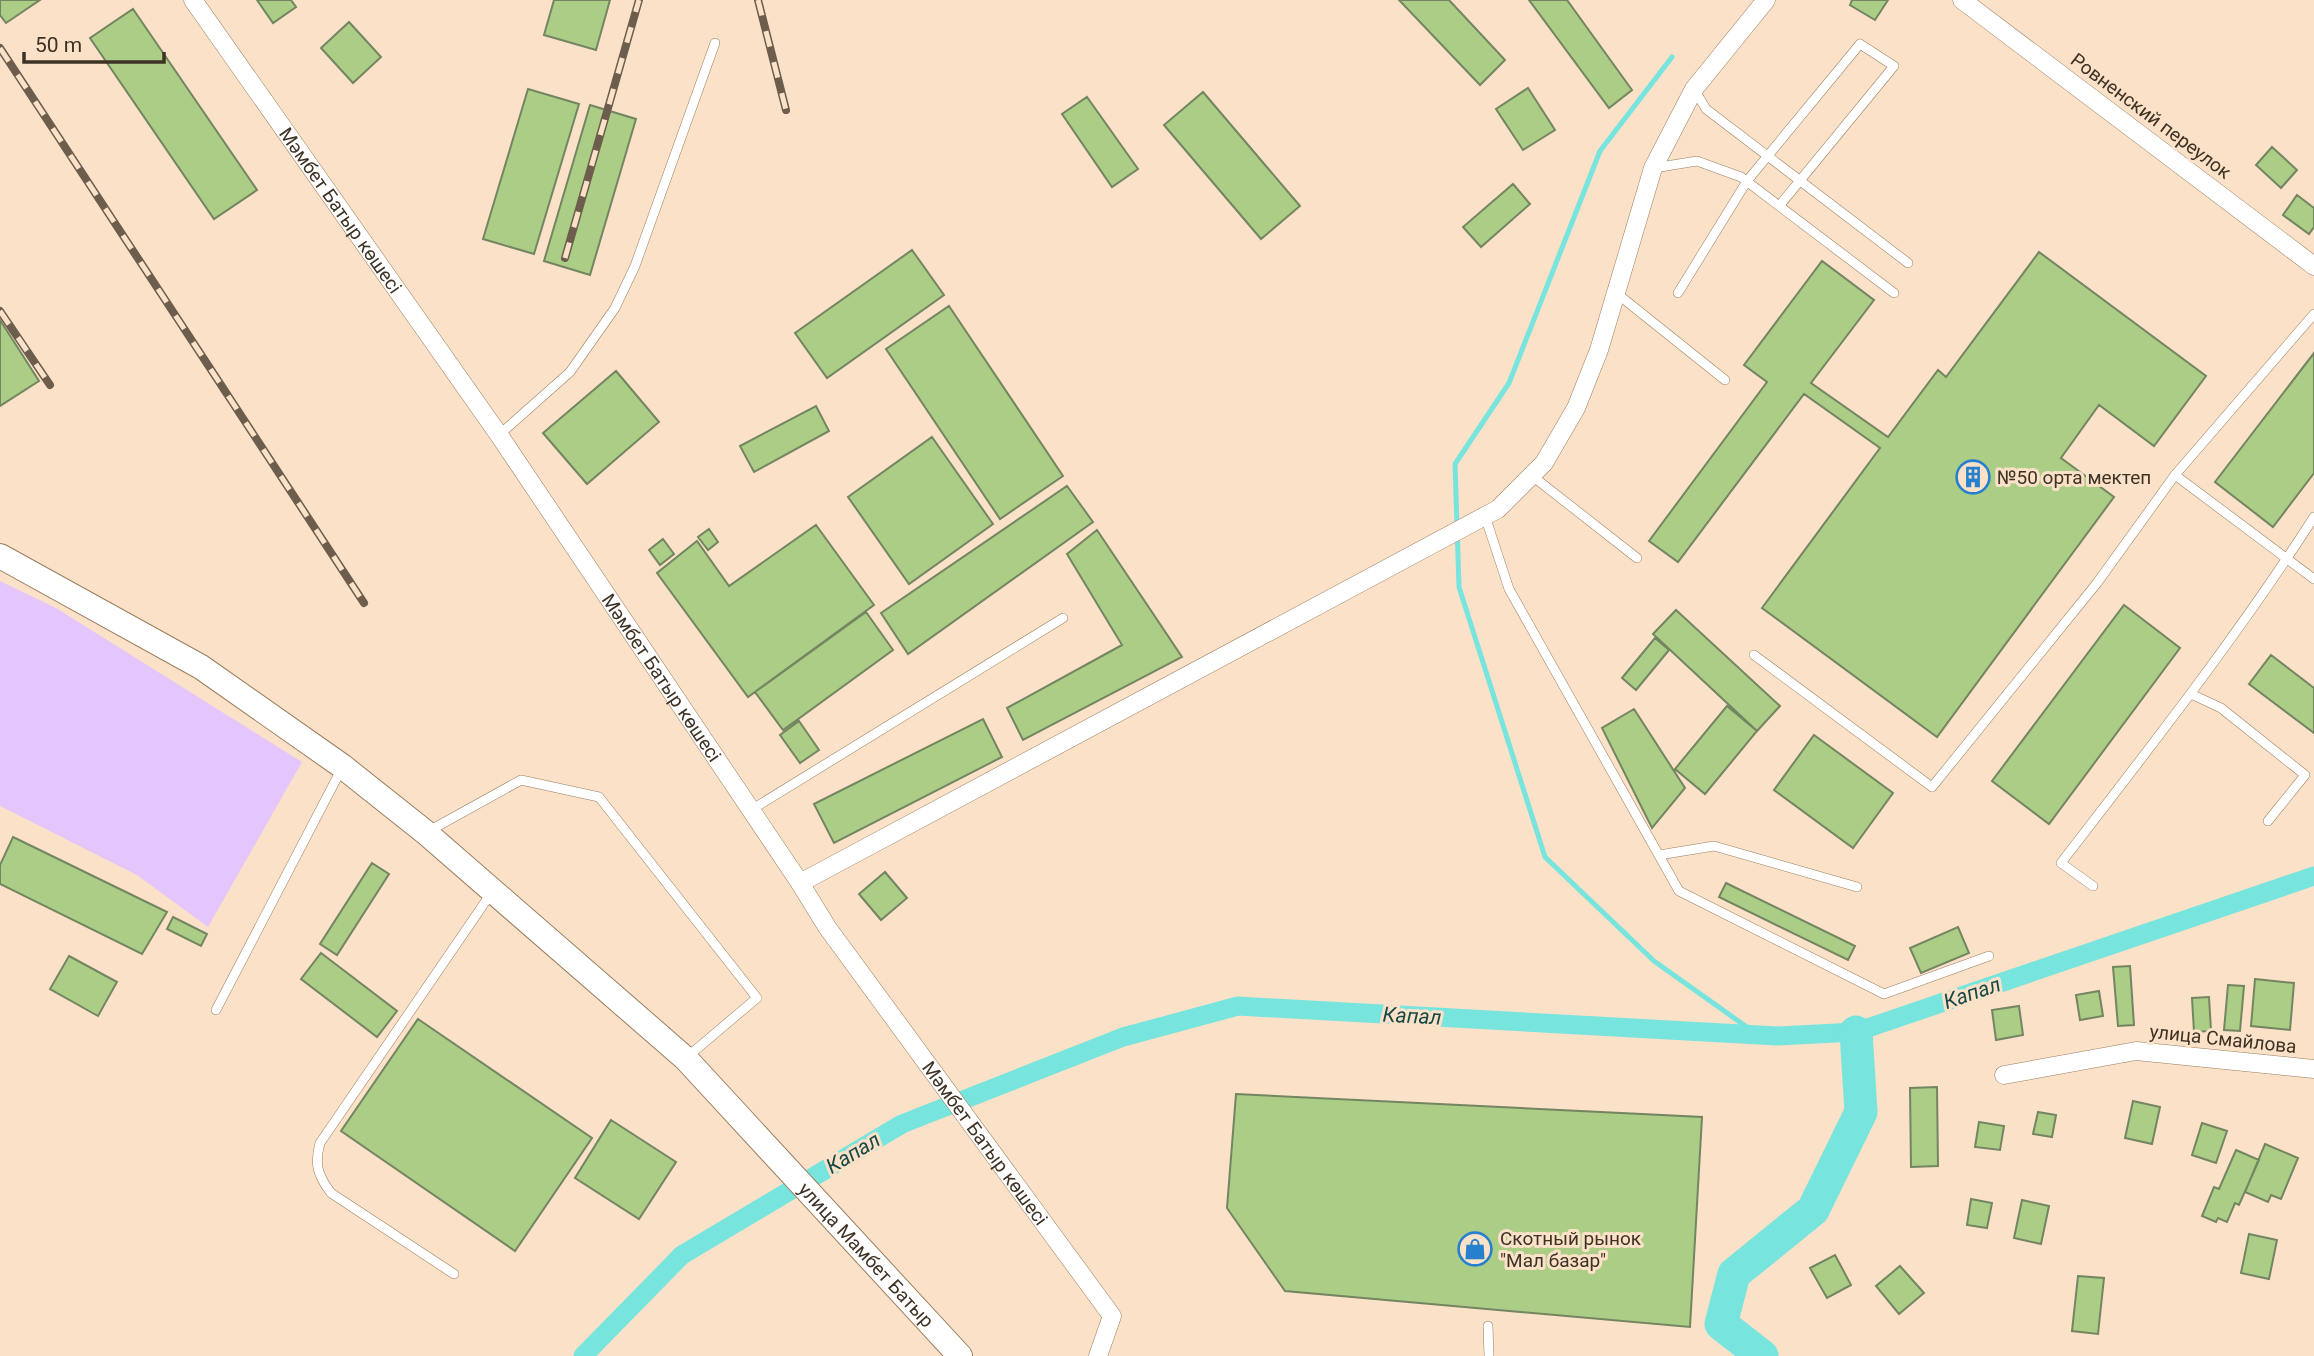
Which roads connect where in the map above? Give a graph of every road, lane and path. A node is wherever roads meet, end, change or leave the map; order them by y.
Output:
1 (193, 0) edge
2 (1766, 0) edge
3 (1962, 0) edge
4 (715, 43) dead end
5 (1694, 89) junction
6 (1768, 157) junction
7 (1653, 168) junction
8 (1746, 181) junction
9 (1801, 182) junction
10 (1780, 205) junction
11 (1908, 263) dead end
12 (2314, 266) edge
13 (1615, 292) junction
14 (1678, 293) dead end
15 (1894, 293) dead end
16 (2314, 314) edge
17 (1725, 380) dead end
18 (499, 435) junction
19 (1531, 475) junction
20 (2175, 475) junction
21 (1485, 516) junction
22 (2314, 517) edge
23 (0, 556) edge
24 (1637, 558) dead end
25 (2287, 559) junction
26 (2314, 579) edge
27 (1063, 618) dead end
28 (1754, 655) dead end
29 (2190, 694) junction
30 (342, 766) junction
31 (751, 810) junction
32 (2268, 821) dead end
33 (425, 832) junction
34 (1659, 855) junction
35 (800, 883) junction
36 (1857, 887) dead end
37 (2093, 887) dead end
38 (493, 890) junction
39 (1989, 956) dead end
40 (216, 1010) dead end
41 (686, 1059) junction
42 (2314, 1069) edge
43 (2004, 1075) dead end
44 (454, 1274) dead end
45 (1488, 1326) dead end
46 (960, 1356) edge
47 (1098, 1356) edge
48 (1489, 1356) edge

1 - 18 street, Мәмбет Батыр көшесі
2 - 5 street
3 - 12 street, Ровненский переулок
4 - 18 lane
5 - 6 lane
5 - 7 street
6 - 8 lane
6 - 9 lane
6 - 9 lane
7 - 8 lane
7 - 13 street
8 - 10 lane
8 - 14 lane
9 - 10 lane
9 - 11 lane
10 - 15 lane
13 - 17 lane
13 - 19 street
16 - 20 lane
18 - 31 street, Мәмбет Батыр көшесі
19 - 21 street
19 - 24 lane
20 - 25 lane
20 - 28 lane
21 - 34 lane
21 - 35 street
22 - 25 lane
23 - 30 main road
25 - 26 lane
25 - 29 lane
27 - 31 lane
29 - 32 lane
29 - 37 lane
30 - 33 main road
30 - 40 lane
31 - 35 street, Мәмбет Батыр көшесі
33 - 38 main road
33 - 41 lane
34 - 36 lane
34 - 39 lane
35 - 47 street, Мәмбет Батыр көшесі
38 - 41 main road
38 - 44 lane
41 - 46 main road, улица Мамбет Батыр
42 - 43 street, улица Смайлова
45 - 48 lane

